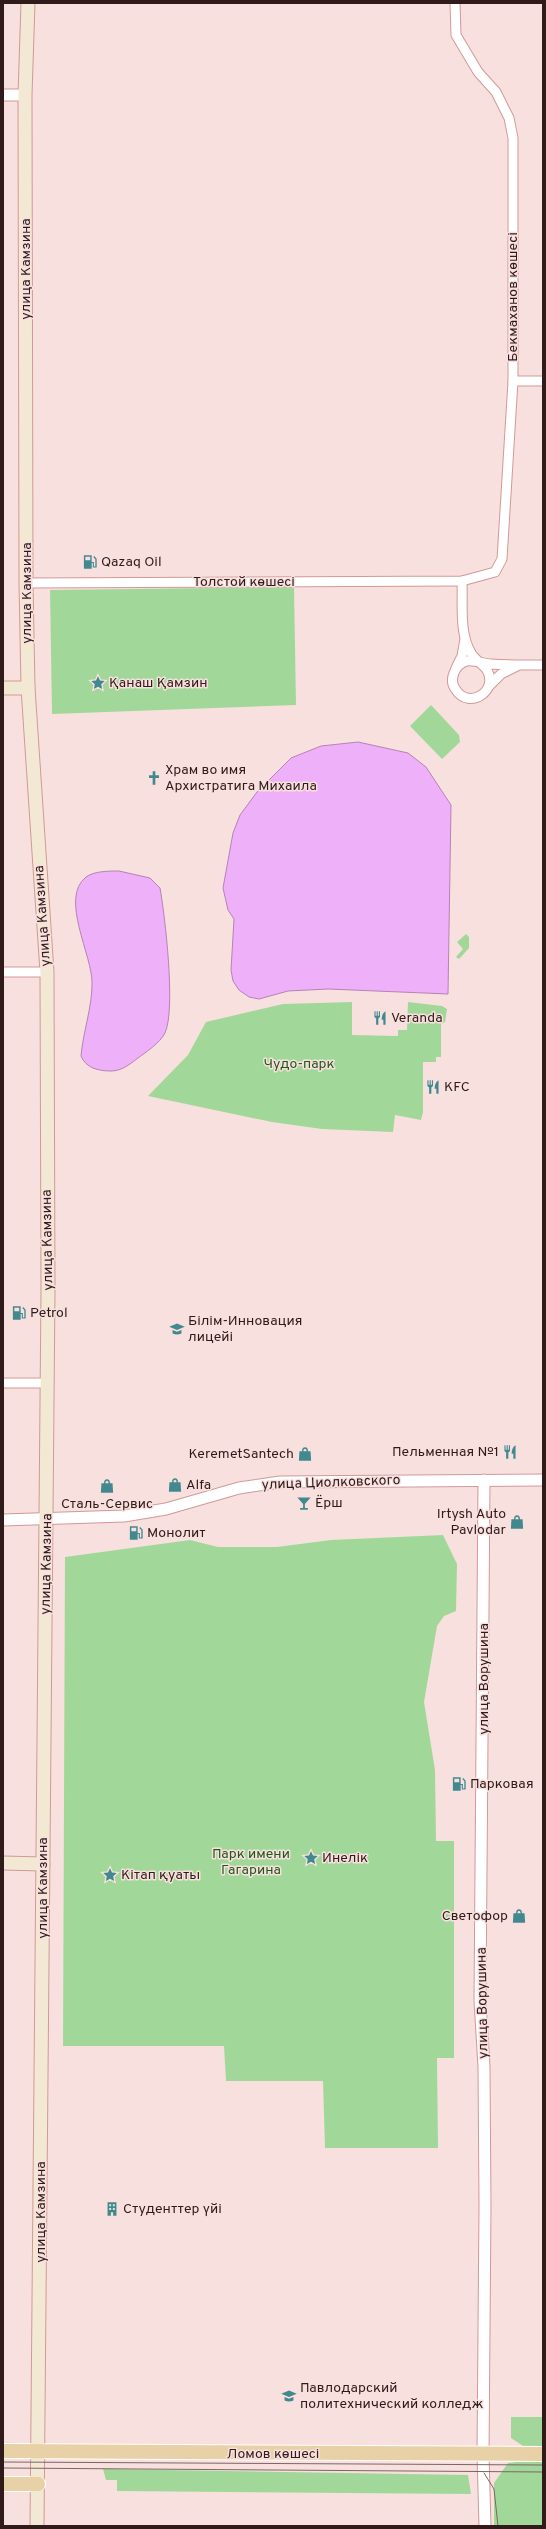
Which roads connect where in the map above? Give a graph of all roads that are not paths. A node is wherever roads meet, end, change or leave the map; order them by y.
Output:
1 (28, 3) edge
2 (455, 3) edge
3 (3, 95) edge
4 (25, 95) junction
5 (513, 381) junction
6 (543, 381) edge
7 (462, 581) junction
8 (26, 583) junction
9 (465, 639) junction
10 (480, 663) junction
11 (522, 665) junction
12 (543, 665) edge
13 (456, 668) junction
14 (490, 685) junction
15 (3, 688) edge
16 (28, 688) junction
17 (3, 972) edge
18 (47, 972) junction
19 (48, 1383) junction
20 (3, 1384) edge
21 (484, 1480) junction
22 (543, 1480) edge
23 (47, 1519) junction
24 (3, 1520) edge
25 (3, 1863) edge
26 (44, 1864) junction
27 (3, 2452) edge
28 (38, 2452) junction
29 (543, 2454) edge
30 (483, 2455) junction
31 (3, 2484) edge
32 (38, 2484) junction
33 (37, 2526) edge
34 (485, 2526) edge

1 - 4 main road, улица Камзина
2 - 5 street, Бекмаханов көшесі
3 - 4 street
4 - 8 main road, улица Камзина
5 - 6 street
5 - 7 street, Бекмаханов көшесі
7 - 8 street, Толстой көшесі
7 - 9 street
8 - 16 main road, улица Камзина
9 - 10 street
9 - 13 street
10 - 11 street
10 - 13 street
10 - 14 street
11 - 12 street
11 - 14 street
13 - 14 street
15 - 16 main road
16 - 18 main road, улица Камзина
17 - 18 street
18 - 19 main road, улица Камзина
19 - 20 street
19 - 23 main road, улица Камзина
21 - 22 street, улица Циолковского
21 - 23 street, улица Циолковского
21 - 30 street, улица Ворушина
23 - 24 street, улица Циолковского
23 - 26 main road, улица Камзина
25 - 26 main road
26 - 28 main road, улица Камзина
27 - 28 main road, Ломов көшесі
28 - 30 main road, Ломов көшесі
28 - 32 main road, улица Камзина
29 - 30 main road, Ломов көшесі
30 - 34 street, улица Ворушина
31 - 32 main road
32 - 33 main road, улица Камзина

